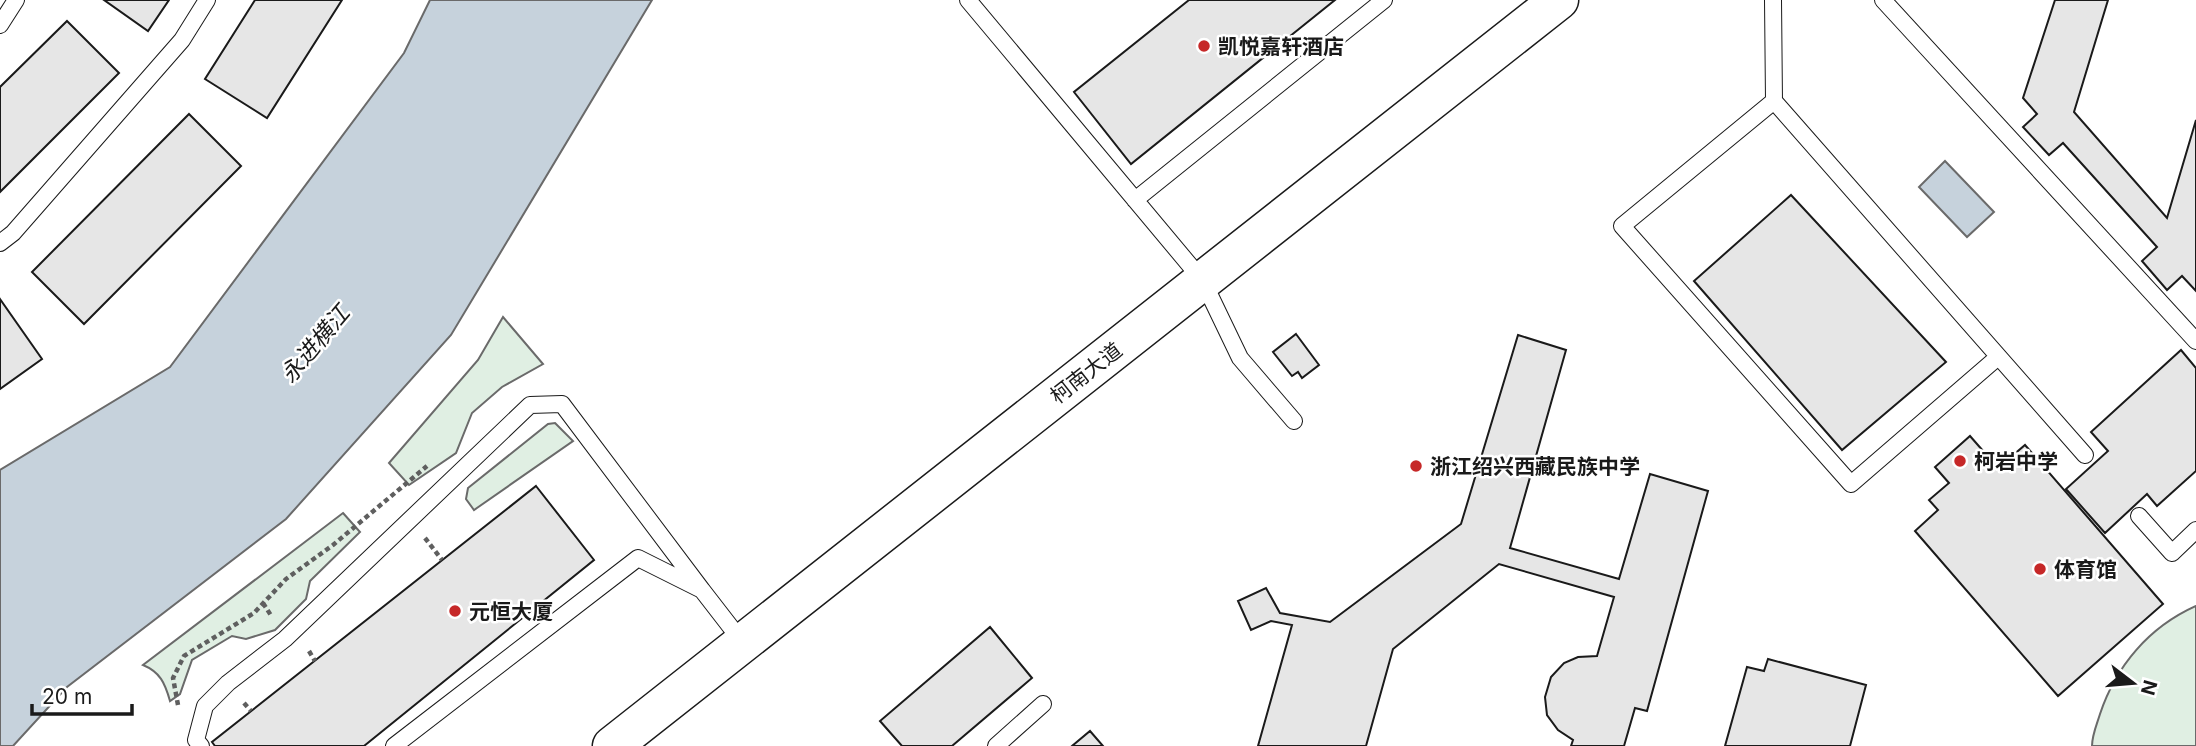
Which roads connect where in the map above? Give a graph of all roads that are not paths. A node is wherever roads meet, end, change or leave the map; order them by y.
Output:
1 (16, 0) edge
2 (207, 0) edge
3 (968, 0) edge
4 (1384, 0) edge
5 (1559, 0) edge
6 (1773, 0) edge
7 (1883, 0) edge
8 (0, 25) edge
9 (1774, 101) junction
10 (1135, 200) junction
11 (0, 243) edge
12 (1203, 281) junction
13 (2196, 341) edge
14 (1998, 357) junction
15 (1294, 421) dead end
16 (2085, 455) dead end
17 (2139, 516) dead end
18 (2196, 530) edge
19 (702, 590) junction
20 (743, 643) junction
21 (1043, 704) dead end
22 (198, 743) edge
23 (394, 746) edge
24 (612, 746) edge
25 (996, 746) edge

1 - 8 lane
2 - 11 lane
3 - 10 lane
4 - 10 lane
5 - 12 main road, 柯南大道
6 - 9 lane
7 - 13 lane
9 - 14 lane
9 - 14 lane
10 - 12 lane
12 - 15 lane
12 - 20 main road, 柯南大道
14 - 16 lane
17 - 18 lane
19 - 20 lane
19 - 22 lane
19 - 23 lane
20 - 24 main road, 柯南大道
21 - 25 lane

